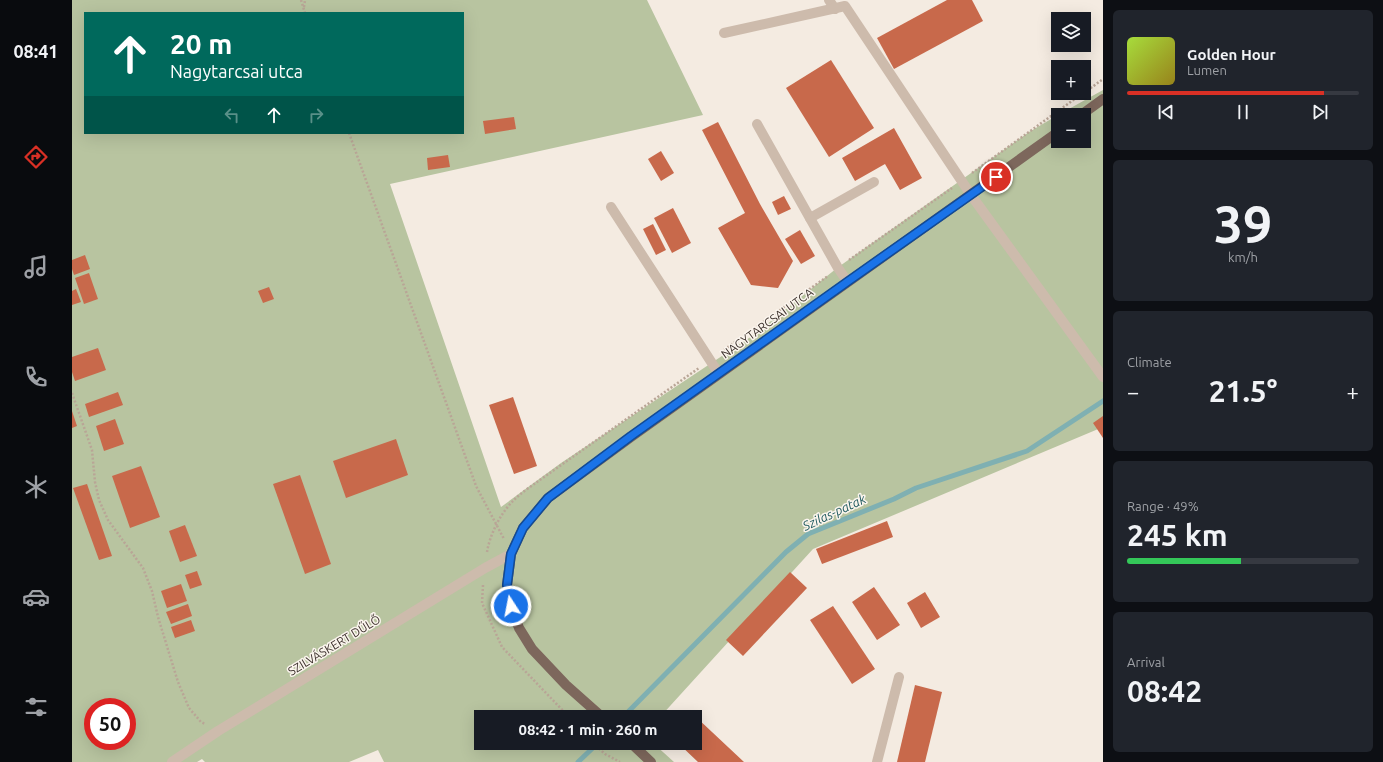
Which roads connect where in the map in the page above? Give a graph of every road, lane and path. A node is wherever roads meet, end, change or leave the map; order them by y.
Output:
1 (301, 0) edge
2 (305, 0) edge
3 (828, 0) edge
4 (835, 9) junction
5 (305, 11) edge
6 (724, 33) dead end
7 (1103, 79) edge
8 (1091, 88) edge
9 (1103, 99) edge
10 (1074, 100) edge
11 (1091, 108) edge
12 (756, 124) dead end
13 (348, 134) edge
14 (1051, 137) edge
15 (961, 181) junction
16 (874, 182) dead end
17 (971, 195) junction
18 (611, 207) dead end
19 (810, 218) junction
20 (838, 268) junction
21 (847, 282) junction
22 (710, 360) junction
23 (719, 374) junction
24 (1103, 377) edge
25 (72, 393) edge
26 (537, 482) dead end
27 (511, 554) junction
28 (899, 677) dead end
29 (594, 710) edge
30 (218, 731) junction
31 (601, 750) edge
32 (638, 750) edge
33 (172, 762) edge
34 (620, 762) edge
35 (651, 762) edge
36 (877, 762) edge

1 - 5 path
2 - 5 path
3 - 4 street
4 - 6 street
4 - 15 street
7 - 8 path
9 - 11 main road
10 - 15 path
12 - 19 street
13 - 27 path
14 - 17 main road, NAGYTARCSAI UTCA
15 - 17 street
15 - 20 path
16 - 19 street
17 - 21 main road, NAGYTARCSAI UTCA
17 - 24 street
18 - 22 street
19 - 20 street
20 - 21 street
20 - 22 path
21 - 23 main road, NAGYTARCSAI UTCA
22 - 23 street
22 - 26 path
23 - 27 main road, NAGYTARCSAI UTCA
25 - 30 path
27 - 29 main road, NAGYTARCSAI UTCA
27 - 30 street, SZILVÁSKERT DŰLŐ
28 - 36 street
30 - 33 street, SZILVÁSKERT DŰLŐ
31 - 34 path
32 - 35 main road

